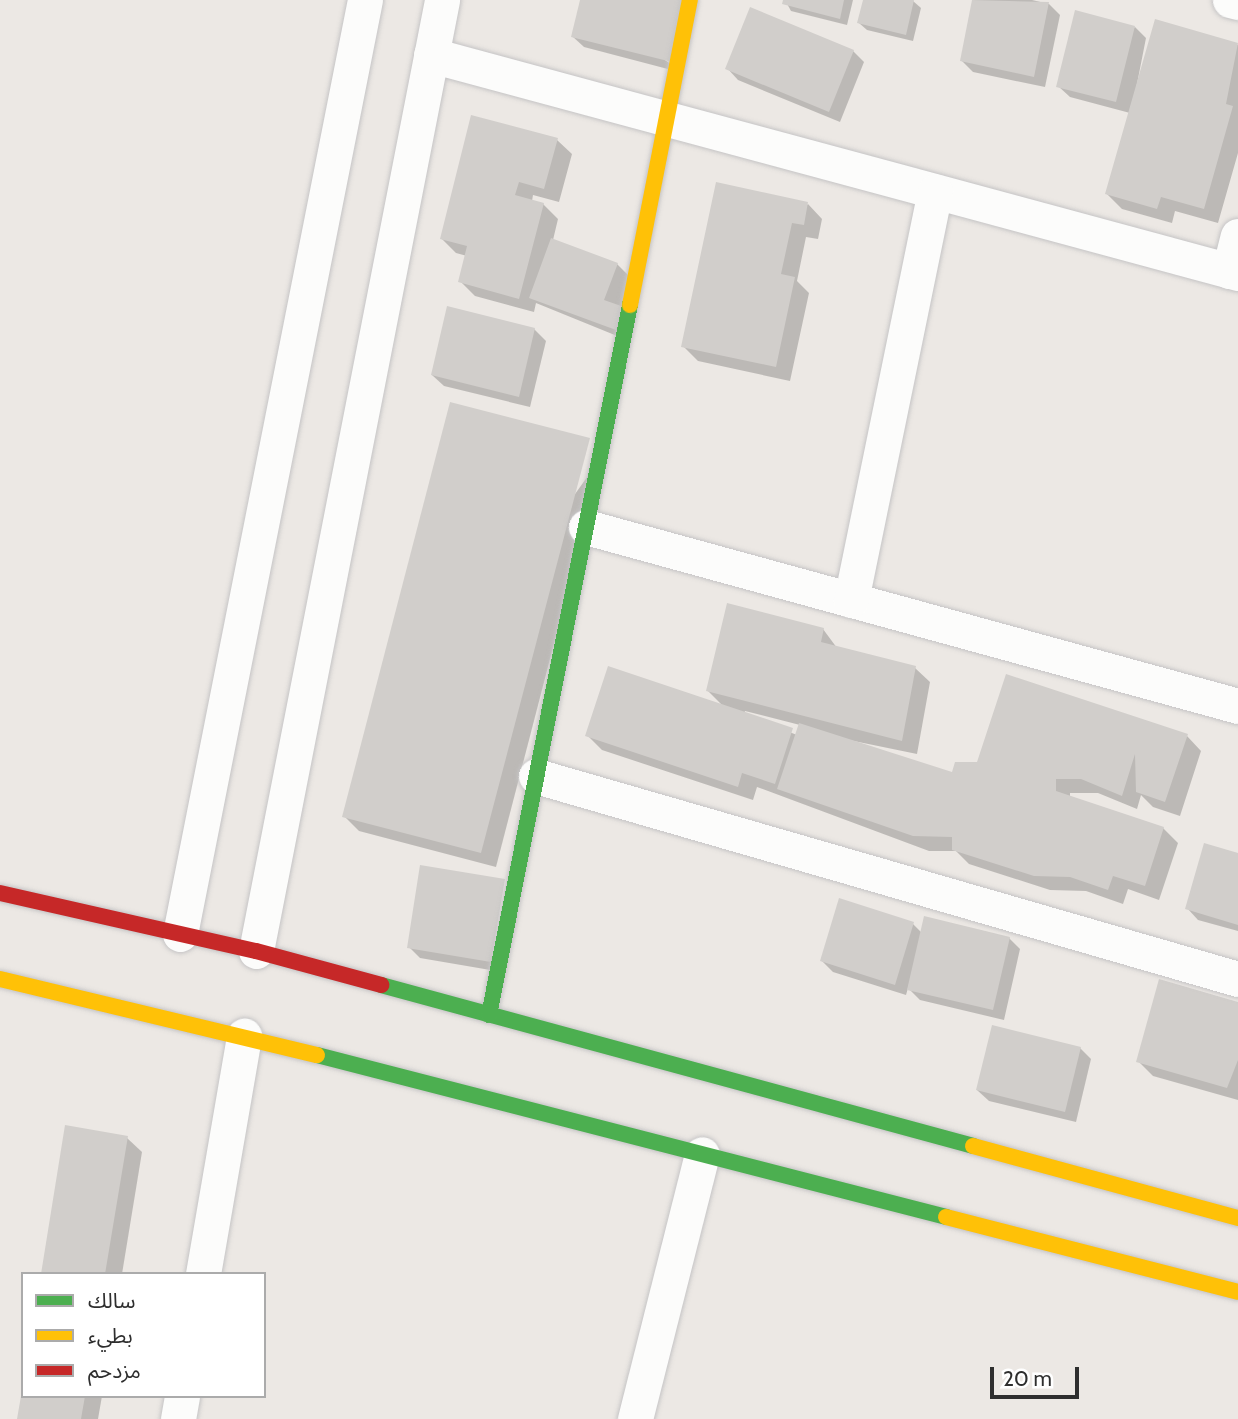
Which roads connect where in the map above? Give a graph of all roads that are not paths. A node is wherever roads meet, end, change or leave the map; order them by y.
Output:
1 (365, 0) edge
2 (442, 0) edge
3 (690, 0) edge
4 (1230, 0) edge
5 (1238, 2) edge
6 (431, 55) junction
7 (666, 119) junction
8 (935, 192) junction
9 (1238, 236) edge
10 (1233, 272) edge
11 (586, 527) junction
12 (850, 600) junction
13 (1238, 706) edge
14 (536, 776) junction
15 (0, 893) edge
16 (180, 934) junction
17 (256, 951) junction
18 (0, 979) edge
19 (1238, 979) edge
20 (489, 1015) junction
21 (244, 1036) junction
22 (702, 1154) junction
23 (1238, 1218) edge
24 (203, 1272) edge
25 (1238, 1292) edge
26 (182, 1398) edge
27 (178, 1419) edge
28 (635, 1419) edge

1 - 16 street
2 - 6 street
3 - 7 street
4 - 5 street
6 - 7 street
6 - 17 street
7 - 8 street
7 - 11 street
8 - 10 street
8 - 12 street
9 - 10 street
11 - 12 street
11 - 14 street
12 - 13 street
14 - 19 street
14 - 20 street
15 - 16 street
16 - 17 street
17 - 20 street
18 - 21 street
20 - 23 street
21 - 22 street
21 - 24 street
22 - 25 street
22 - 28 street
26 - 27 street

